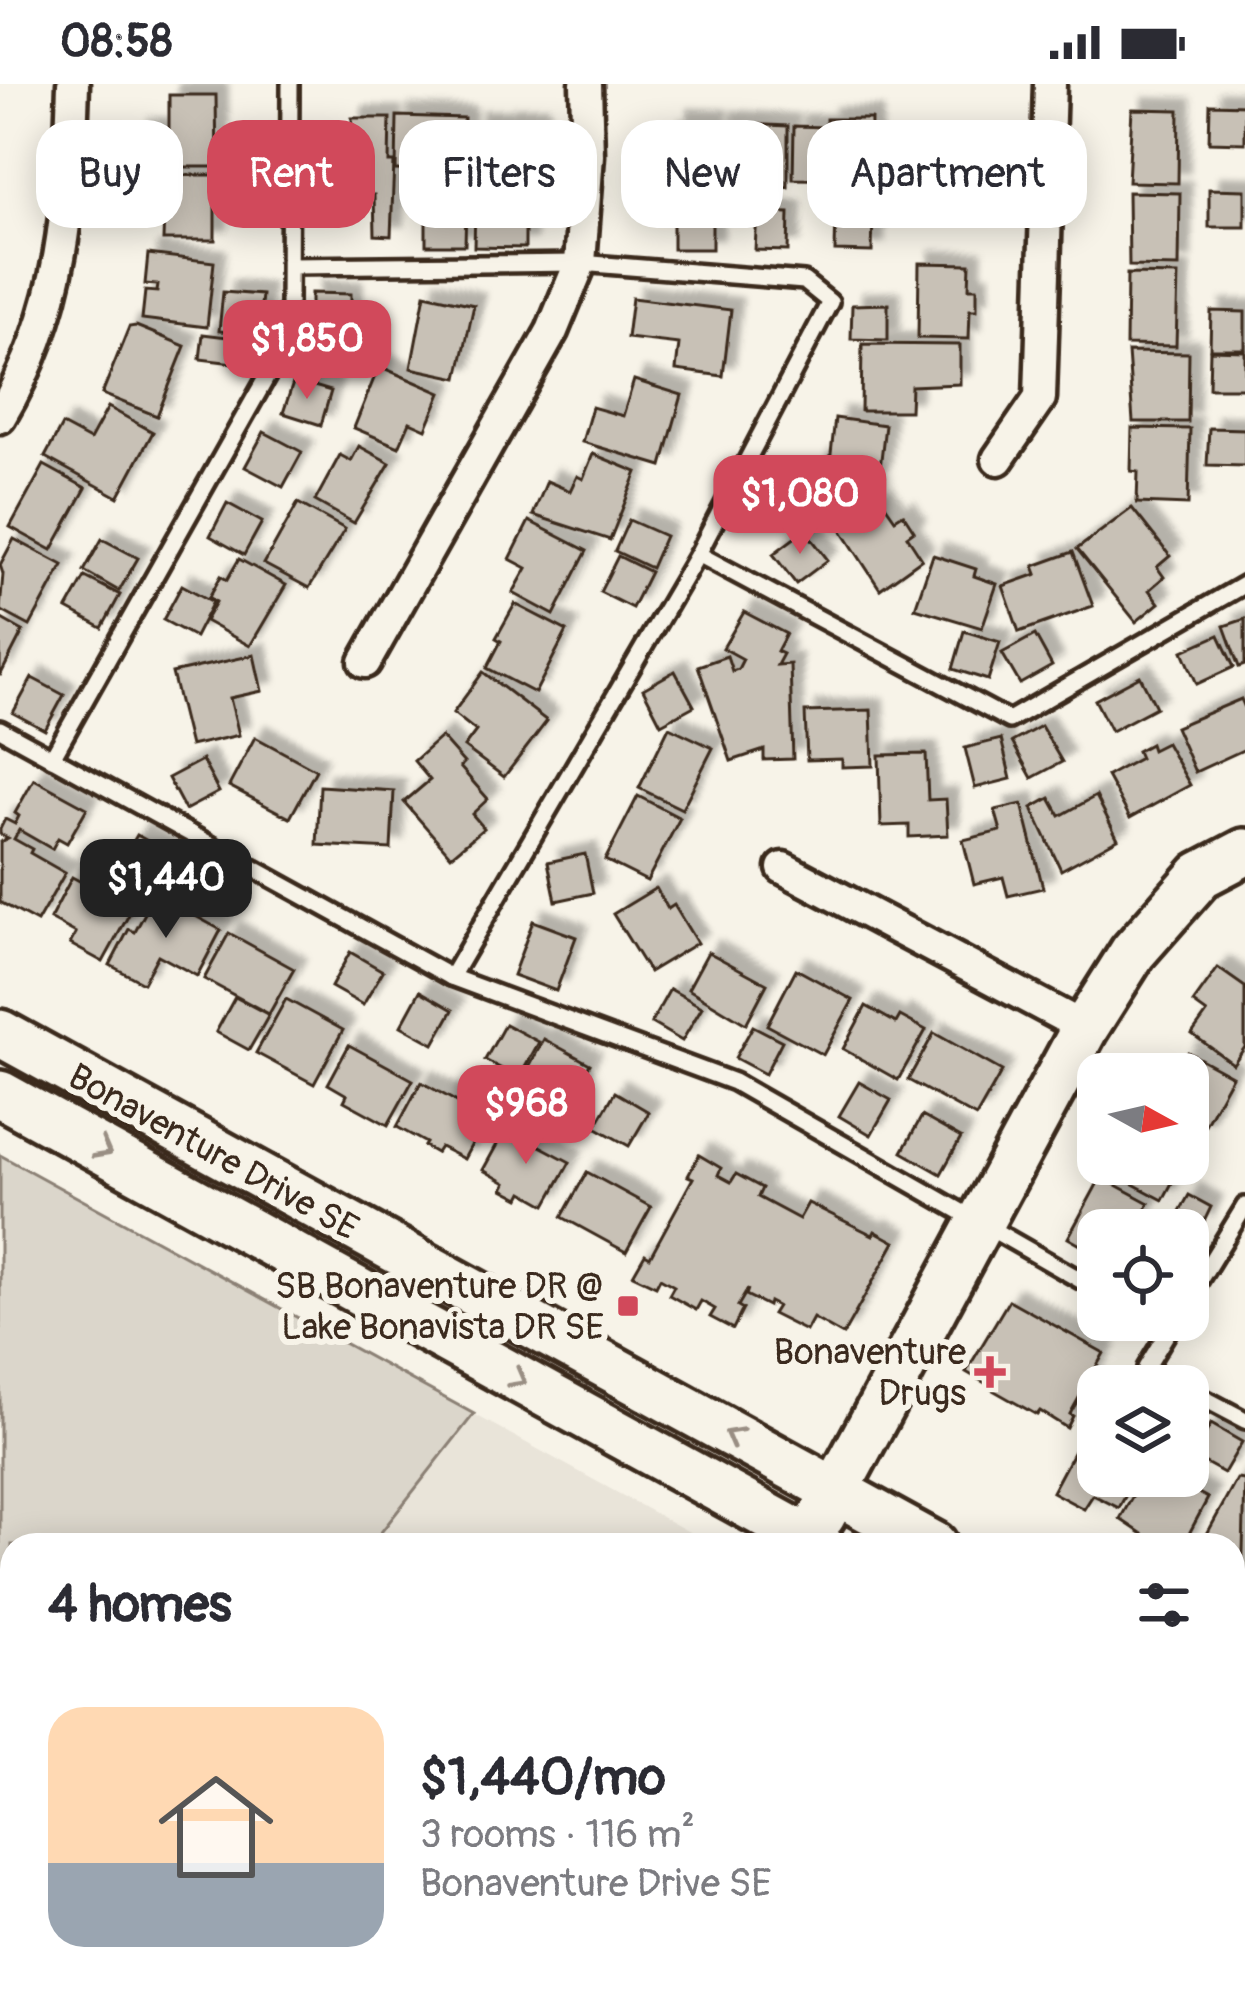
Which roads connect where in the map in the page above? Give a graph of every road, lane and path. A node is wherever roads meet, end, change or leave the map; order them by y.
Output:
1 (73, 84) edge
2 (290, 84) edge
3 (586, 84) edge
4 (1050, 84) edge
5 (580, 262) junction
6 (290, 266) junction
7 (0, 417) edge
8 (998, 458) dead end
9 (698, 554) junction
10 (1245, 584) edge
11 (365, 662) dead end
12 (0, 729) edge
13 (52, 758) junction
14 (1245, 852) edge
15 (783, 868) dead end
16 (451, 977) junction
17 (1085, 1028) junction
18 (0, 1033) edge
19 (0, 1094) edge
20 (1245, 1206) edge
21 (979, 1225) junction
22 (1209, 1265) edge
23 (1077, 1279) edge
24 (1209, 1401) edge
25 (1245, 1420) edge
26 (836, 1492) junction
27 (793, 1533) edge
28 (816, 1533) edge
29 (912, 1533) edge

1 - 7 street
2 - 6 lane
3 - 5 street
4 - 8 street
5 - 6 lane
5 - 9 lane
5 - 11 street
6 - 13 lane
9 - 10 lane
9 - 16 lane
12 - 13 lane
13 - 16 lane
14 - 17 street
15 - 17 street
16 - 21 lane
17 - 21 street
26 -> 18 street, Bonaventure Drive SE
19 -> 27 street, Bonaventure Drive SE
20 - 22 lane
21 - 23 lane
21 - 26 street
24 - 25 lane
26 - 28 street
26 - 29 street, Bonaventure Drive SE

